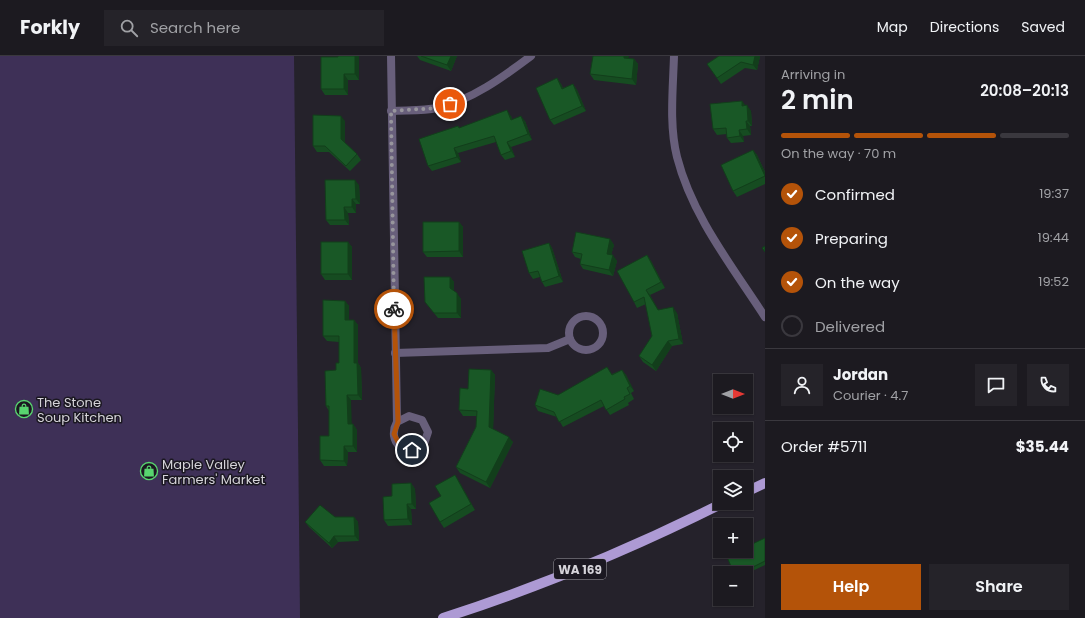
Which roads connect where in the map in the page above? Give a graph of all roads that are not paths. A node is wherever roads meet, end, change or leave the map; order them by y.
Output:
1 (391, 56) edge
2 (531, 56) edge
3 (674, 56) edge
4 (391, 111) junction
5 (765, 317) edge
6 (570, 339) junction
7 (395, 353) junction
8 (398, 422) junction
9 (764, 483) edge
10 (753, 488) edge
11 (713, 508) edge
12 (443, 618) edge

1 - 4 street
2 - 4 street
3 - 5 street
4 - 7 street
6 - 6 street
6 - 7 street
7 - 8 street
8 - 8 street
9 - 10 main road
11 - 12 main road, WA 169

